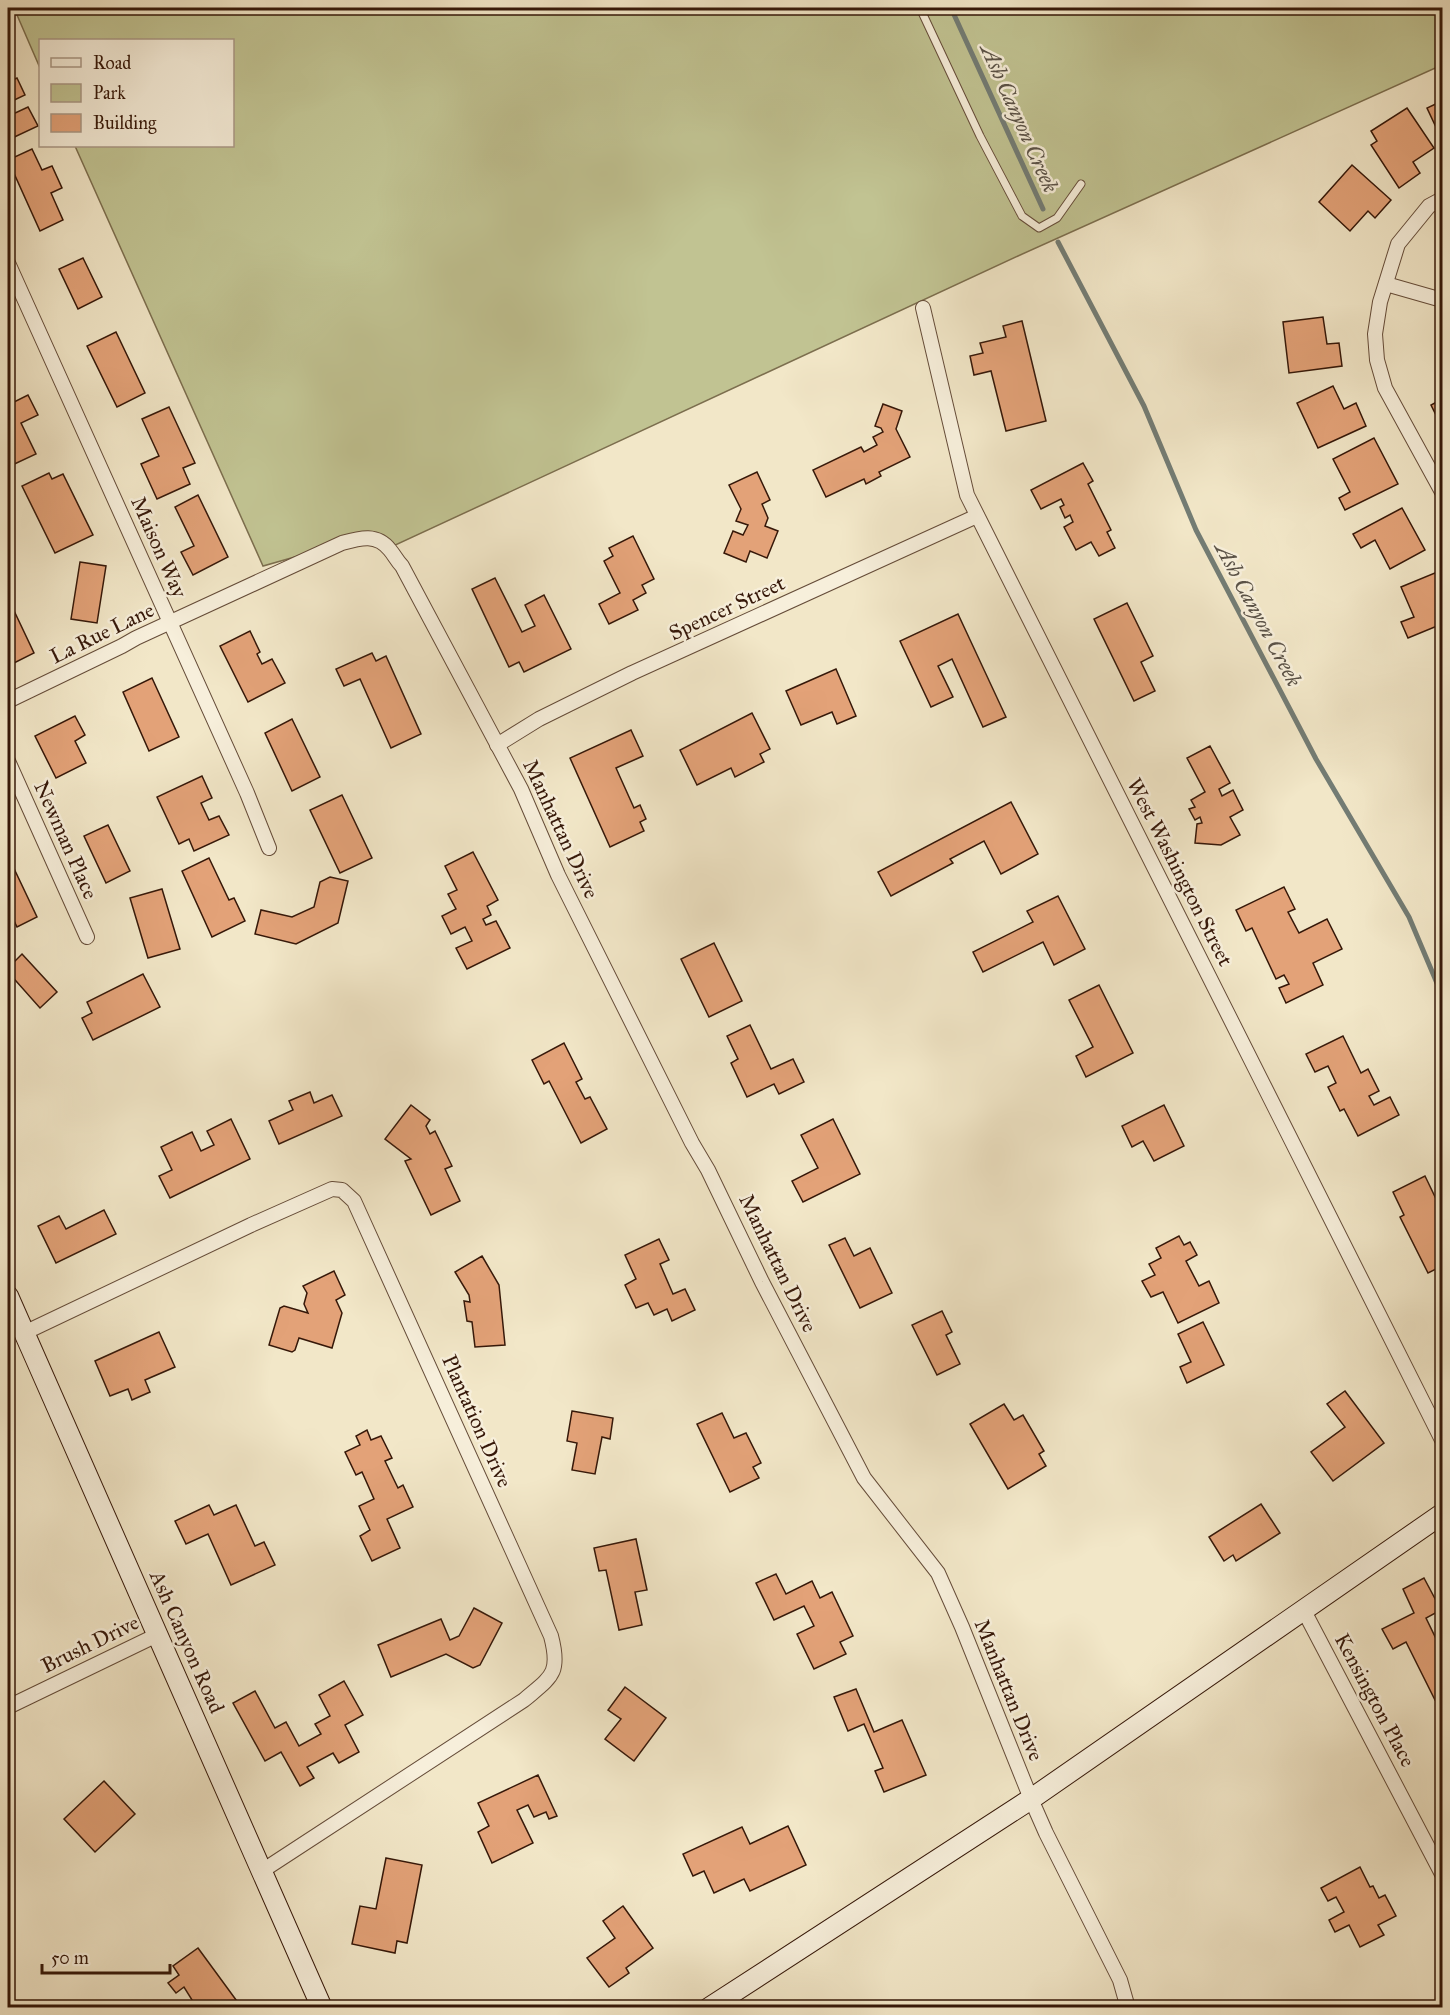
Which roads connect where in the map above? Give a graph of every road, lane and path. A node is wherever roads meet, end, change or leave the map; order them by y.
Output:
1 (920, 8) edge
2 (1081, 184) dead end
3 (1443, 199) edge
4 (8, 263) edge
5 (1386, 284) junction
6 (1443, 300) edge
7 (923, 308) dead end
8 (1443, 492) edge
9 (977, 516) junction
10 (380, 541) joint
11 (170, 623) junction
12 (8, 701) edge
13 (497, 745) junction
14 (8, 761) edge
15 (269, 848) dead end
16 (87, 937) dead end
17 (8, 1296) edge
18 (24, 1333) junction
19 (1443, 1440) edge
20 (1443, 1514) edge
21 (1303, 1609) junction
22 (157, 1635) junction
23 (8, 1707) edge
24 (1031, 1799) junction
25 (261, 1871) junction
26 (1443, 1874) edge
27 (322, 2007) edge
28 (710, 2007) edge
29 (1128, 2007) edge

1 - 2 lane
3 - 5 street
4 - 11 street, Maison Way
5 - 6 street
5 - 8 street
7 - 9 street, West Washington Street
9 - 13 street, Spencer Street
9 - 19 street, West Washington Street
10 - 11 street, La Rue Lane
10 - 13 street, Manhattan Drive
11 - 12 street, La Rue Lane
11 - 15 street, Maison Way
13 - 24 street, Manhattan Drive
14 - 16 street, Newman Place
17 - 18 street, Ash Canyon Road
18 - 22 street, Ash Canyon Road
18 - 25 street, Plantation Drive
20 - 21 street
21 - 24 street
21 - 26 street, Kensington Place
22 - 23 street, Brush Drive
22 - 25 street, Ash Canyon Road
24 - 28 street
24 - 29 street, Manhattan Drive
25 - 27 street, Ash Canyon Road

